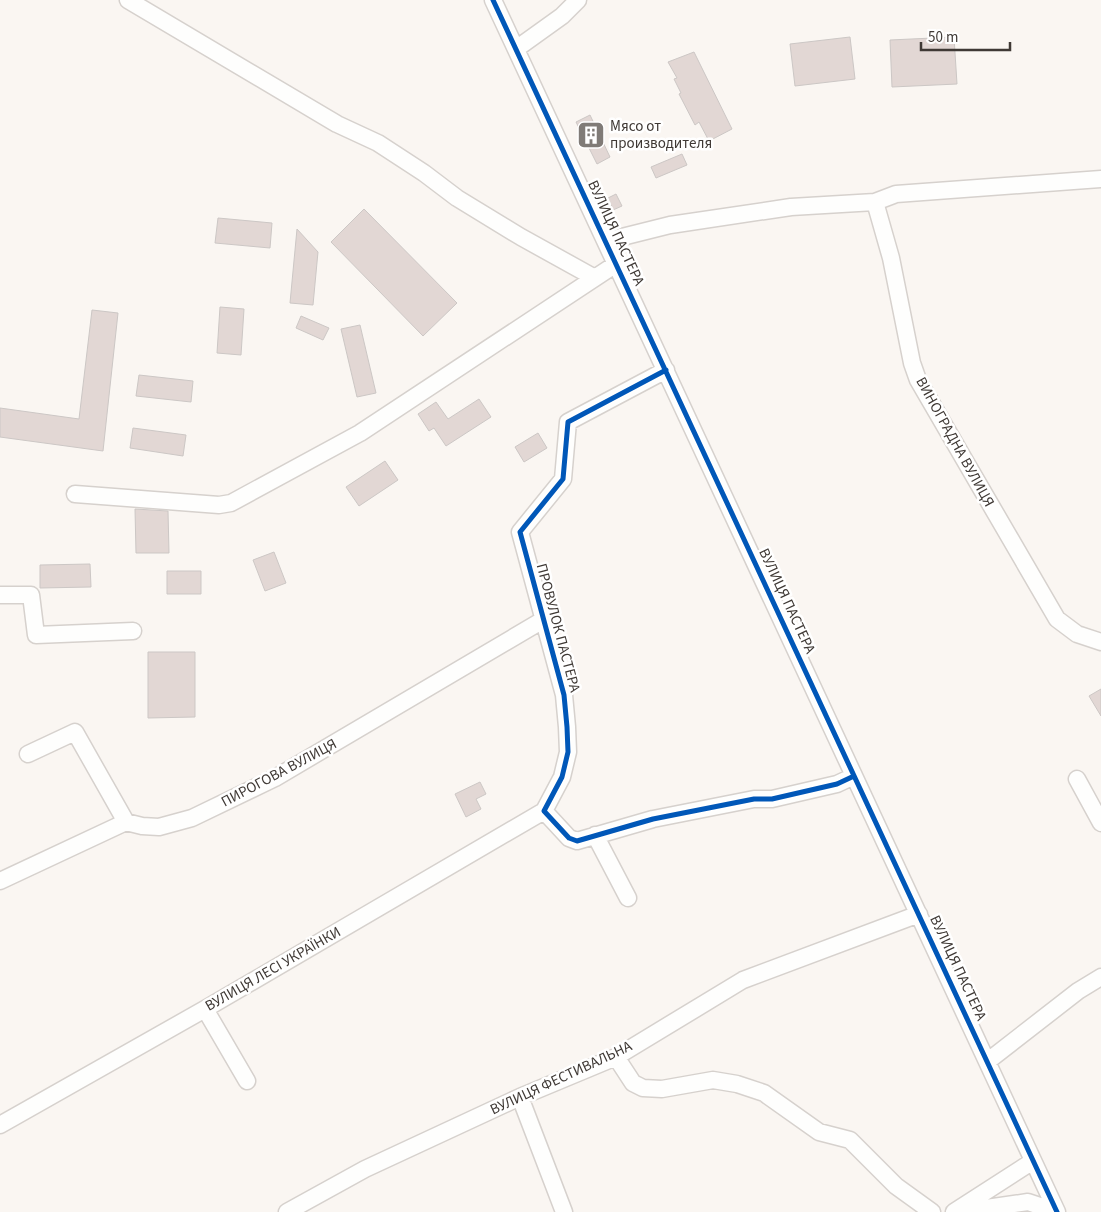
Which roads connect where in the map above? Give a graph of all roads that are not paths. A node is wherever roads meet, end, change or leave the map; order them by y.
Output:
1 (128, 0) edge
2 (493, 0) edge
3 (578, 0) edge
4 (516, 49) junction
5 (1101, 179) edge
6 (876, 202) junction
7 (606, 241) junction
8 (616, 264) junction
9 (595, 278) junction
10 (666, 370) junction
11 (75, 494) dead end
12 (0, 595) edge
13 (543, 620) junction
14 (133, 631) dead end
15 (1101, 642) edge
16 (28, 754) dead end
17 (854, 776) junction
18 (1077, 779) dead end
19 (544, 810) junction
20 (126, 822) junction
21 (1101, 823) edge
22 (595, 835) junction
23 (0, 881) edge
24 (628, 898) dead end
25 (919, 914) junction
26 (1101, 977) edge
27 (204, 1009) junction
28 (616, 1056) junction
29 (988, 1061) junction
30 (247, 1081) dead end
31 (520, 1096) junction
32 (0, 1125) edge
33 (1033, 1160) junction
34 (1050, 1209) edge
35 (287, 1212) edge
36 (564, 1212) edge
37 (932, 1212) edge
38 (954, 1212) edge
39 (958, 1212) edge

1 - 9 street
2 - 4 street, ВУЛИЦЯ ПАСТЕРА
3 - 4 street
4 - 7 street, ВУЛИЦЯ ПАСТЕРА
5 - 6 street
6 - 7 street
6 - 15 street, ВИНОГРАДНА ВУЛИЦЯ
7 - 8 street, ВУЛИЦЯ ПАСТЕРА
8 - 9 street
8 - 10 street, ВУЛИЦЯ ПАСТЕРА
9 - 11 street
10 - 13 street, ПРОВУЛОК ПАСТЕРА
10 - 17 street, ВУЛИЦЯ ПАСТЕРА
12 - 14 street
13 - 19 street, ПРОВУЛОК ПАСТЕРА
13 - 20 street, ПИРОГОВА ВУЛИЦЯ
16 - 20 street
17 - 22 street
17 - 25 street, ВУЛИЦЯ ПАСТЕРА
18 - 21 street
19 - 22 street
19 - 27 street, ВУЛИЦЯ ЛЕСІ УКРАЇНКИ
20 - 23 street
22 - 24 street
25 - 28 street, ВУЛИЦЯ ФЕСТИВАЛЬНА
25 - 29 street, ВУЛИЦЯ ПАСТЕРА
26 - 29 street
27 - 30 street
27 - 32 street, ВУЛИЦЯ ЛЕСІ УКРАЇНКИ
28 - 31 street, ВУЛИЦЯ ФЕСТИВАЛЬНА
28 - 37 street
29 - 33 street, ВУЛИЦЯ ПАСТЕРА
31 - 35 street, ВУЛИЦЯ ФЕСТИВАЛЬНА
31 - 36 street
33 - 34 street, ВУЛИЦЯ ПАСТЕРА
33 - 38 street
34 - 39 street

